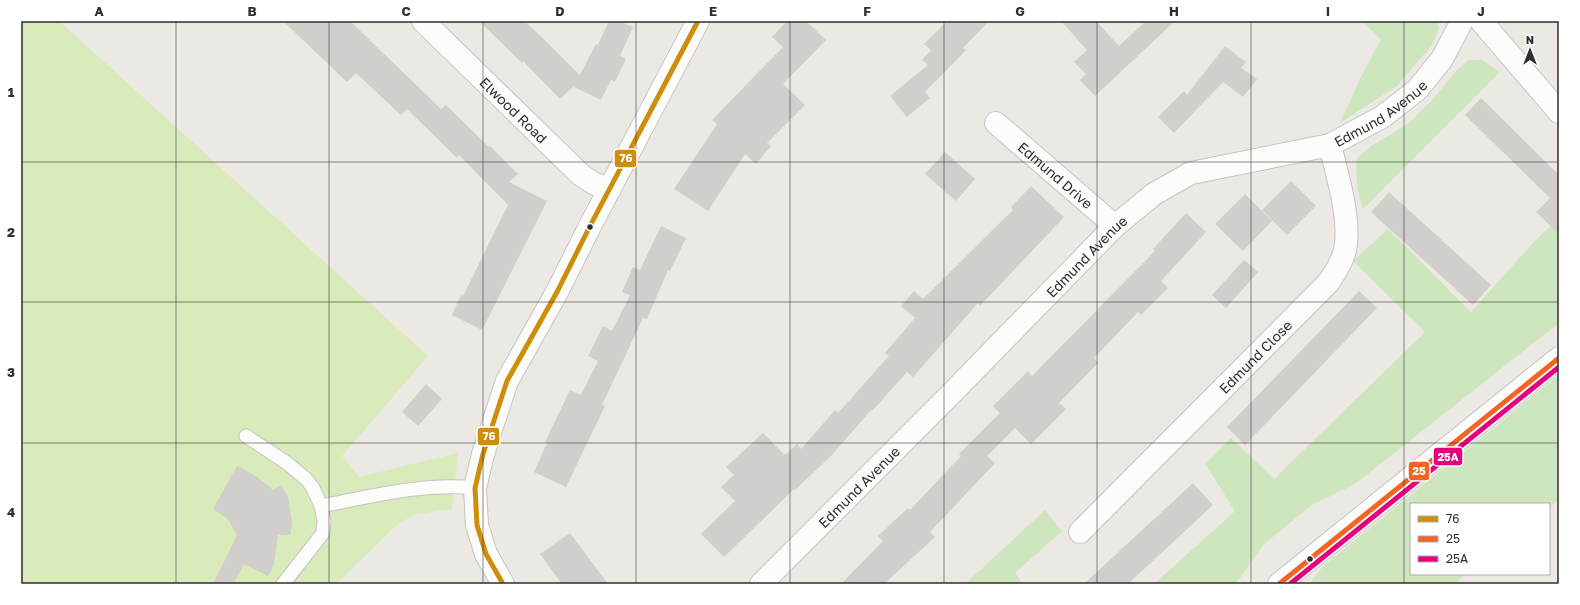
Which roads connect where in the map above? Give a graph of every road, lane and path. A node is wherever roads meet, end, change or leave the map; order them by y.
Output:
1 (423, 21) edge
2 (698, 21) edge
3 (1462, 21) edge
4 (1481, 21) edge
5 (1559, 112) edge
6 (996, 123) dead end
7 (1330, 145) junction
8 (610, 189) junction
9 (1115, 226) junction
10 (1559, 358) edge
11 (246, 436) dead end
12 (475, 488) junction
13 (321, 506) junction
14 (1080, 532) dead end
15 (283, 584) edge
16 (503, 584) edge
17 (761, 584) edge
18 (1279, 584) edge

1 - 8 street, Elwood Road
2 - 8 street
3 - 7 street, Edmund Avenue
4 - 5 street
6 - 9 street, Edmund Drive
7 - 9 street, Edmund Avenue
7 - 14 street, Edmund Close
8 - 12 street
9 - 17 street, Edmund Avenue
10 - 18 street
11 - 13 lane
12 - 13 lane
12 - 16 street
13 - 15 lane

